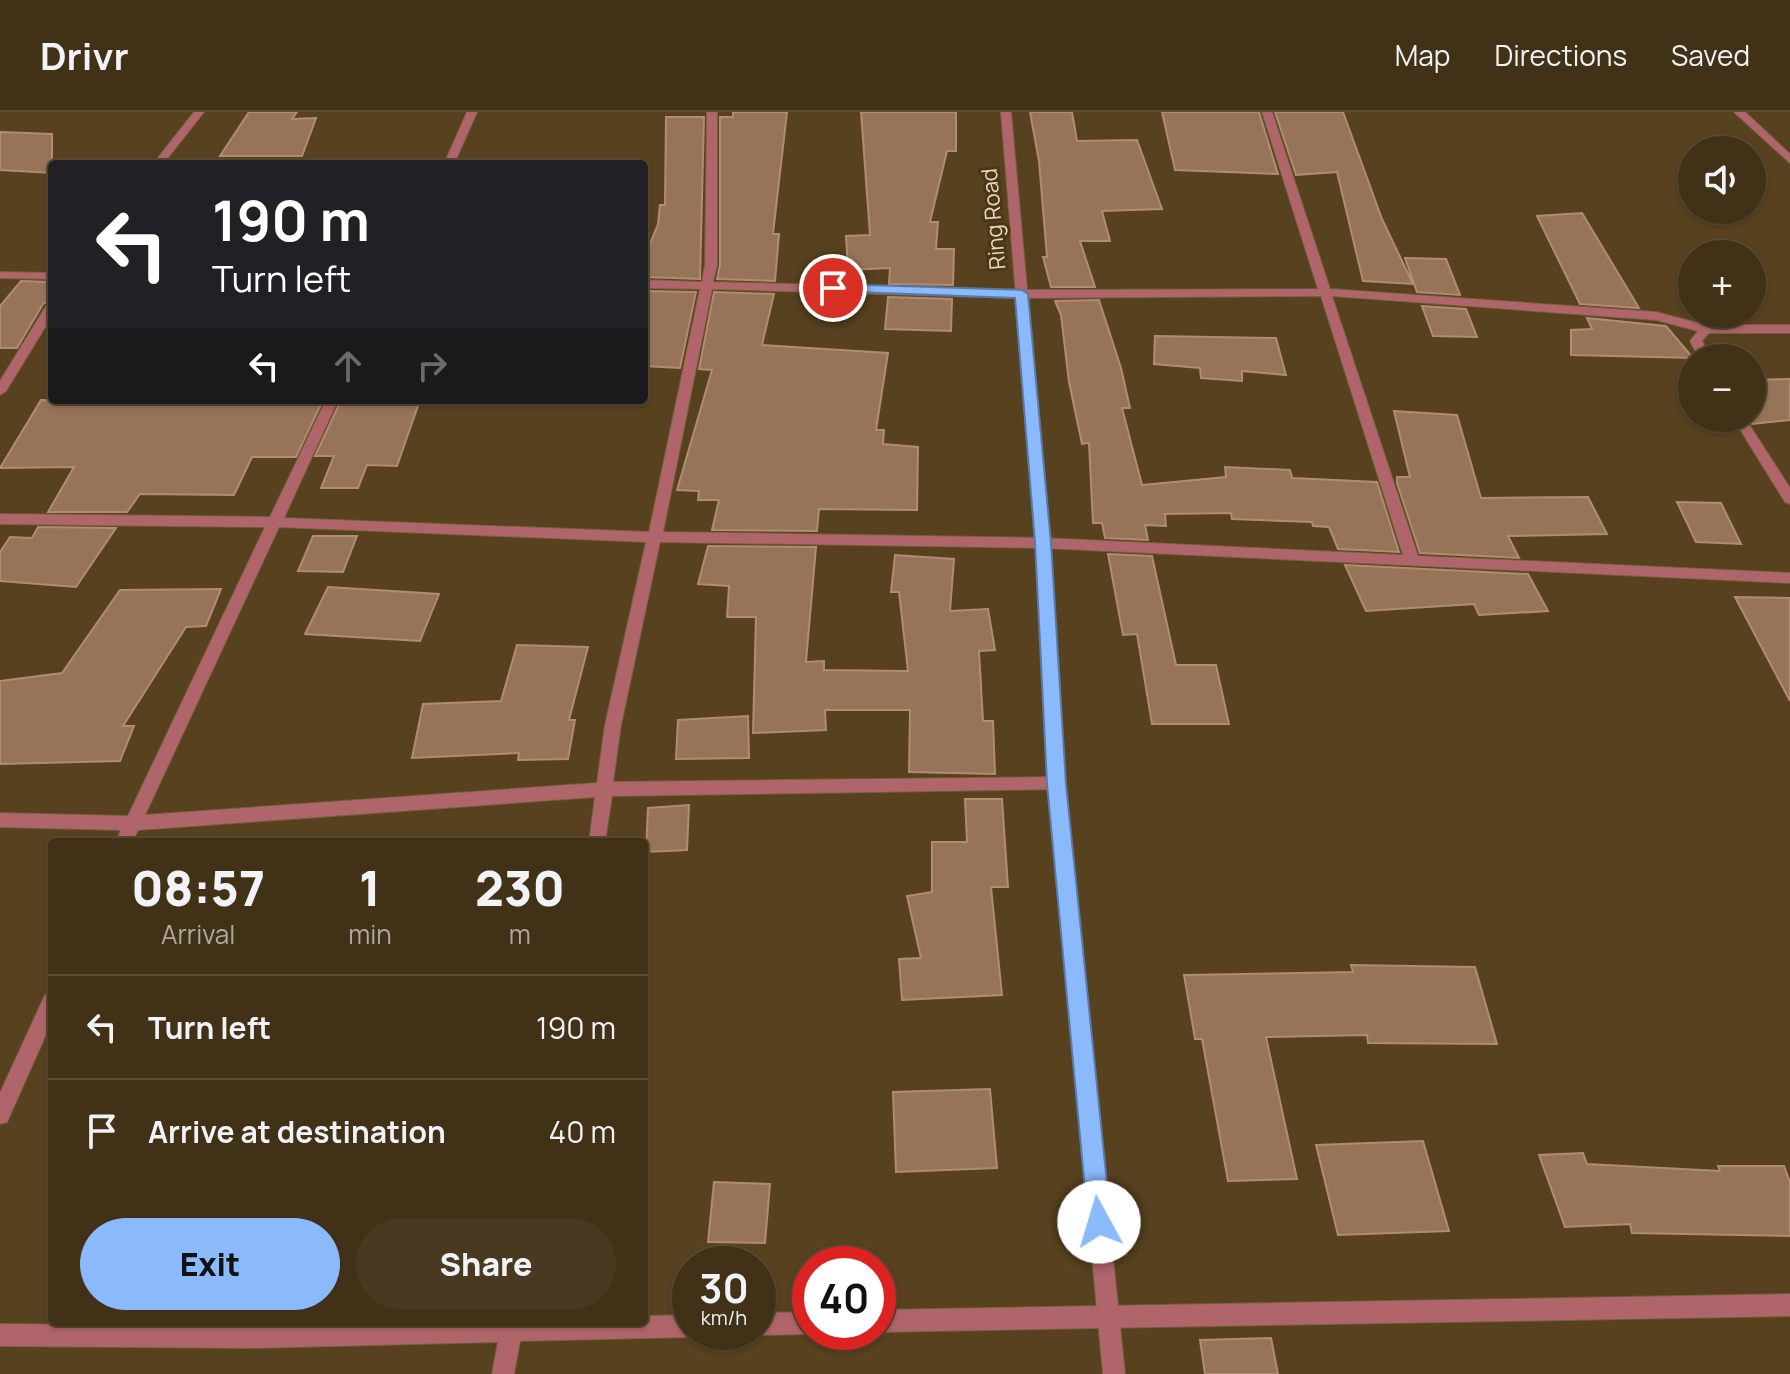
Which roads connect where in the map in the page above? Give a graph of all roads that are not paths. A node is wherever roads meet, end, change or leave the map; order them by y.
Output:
1 (199, 112) edge
2 (472, 112) edge
3 (712, 112) edge
4 (1006, 112) edge
5 (1267, 112) edge
6 (1739, 112) edge
7 (161, 160) edge
8 (451, 160) edge
9 (1790, 160) edge
10 (0, 275) edge
11 (48, 276) edge
12 (648, 284) edge
13 (707, 284) junction
14 (1326, 292) junction
15 (1022, 294) junction
16 (48, 313) edge
17 (1706, 329) junction
18 (1790, 329) edge
19 (1698, 344) edge
20 (0, 391) edge
21 (330, 404) edge
22 (1748, 432) edge
23 (1790, 499) edge
24 (0, 519) edge
25 (275, 522) junction
26 (655, 537) junction
27 (1043, 543) junction
28 (1412, 560) junction
29 (1790, 578) edge
30 (1056, 784) junction
31 (607, 789) junction
32 (0, 820) edge
33 (133, 823) junction
34 (126, 838) edge
35 (598, 838) edge
36 (48, 1010) edge
37 (0, 1115) edge
38 (1790, 1305) edge
39 (1109, 1315) junction
40 (896, 1321) edge
41 (513, 1326) edge
42 (672, 1326) edge
43 (0, 1335) edge
44 (503, 1374) edge
45 (1114, 1374) edge

1 - 7 street
2 - 8 street
3 - 13 street
4 - 15 street, Ring Road
5 - 14 street
6 - 9 street
10 - 11 street
12 - 13 street
13 - 15 street
13 - 26 street
14 - 15 street
14 - 17 street
14 - 28 street
15 - 27 street, Ring Road
16 - 20 street
17 - 18 street
17 - 19 street
21 - 25 street
22 - 23 street
24 - 25 street
25 - 26 street
25 - 33 street
26 - 27 street
26 - 31 street
27 - 28 street
27 - 30 street, Ring Road
28 - 29 street
30 - 31 street
30 - 39 street, Ring Road
31 - 33 street
31 - 35 street
32 - 33 street
33 - 34 street
36 - 37 street
38 - 39 street
39 - 40 street
39 - 45 street, Ring Road
41 - 42 street
41 - 43 street
41 - 44 street

